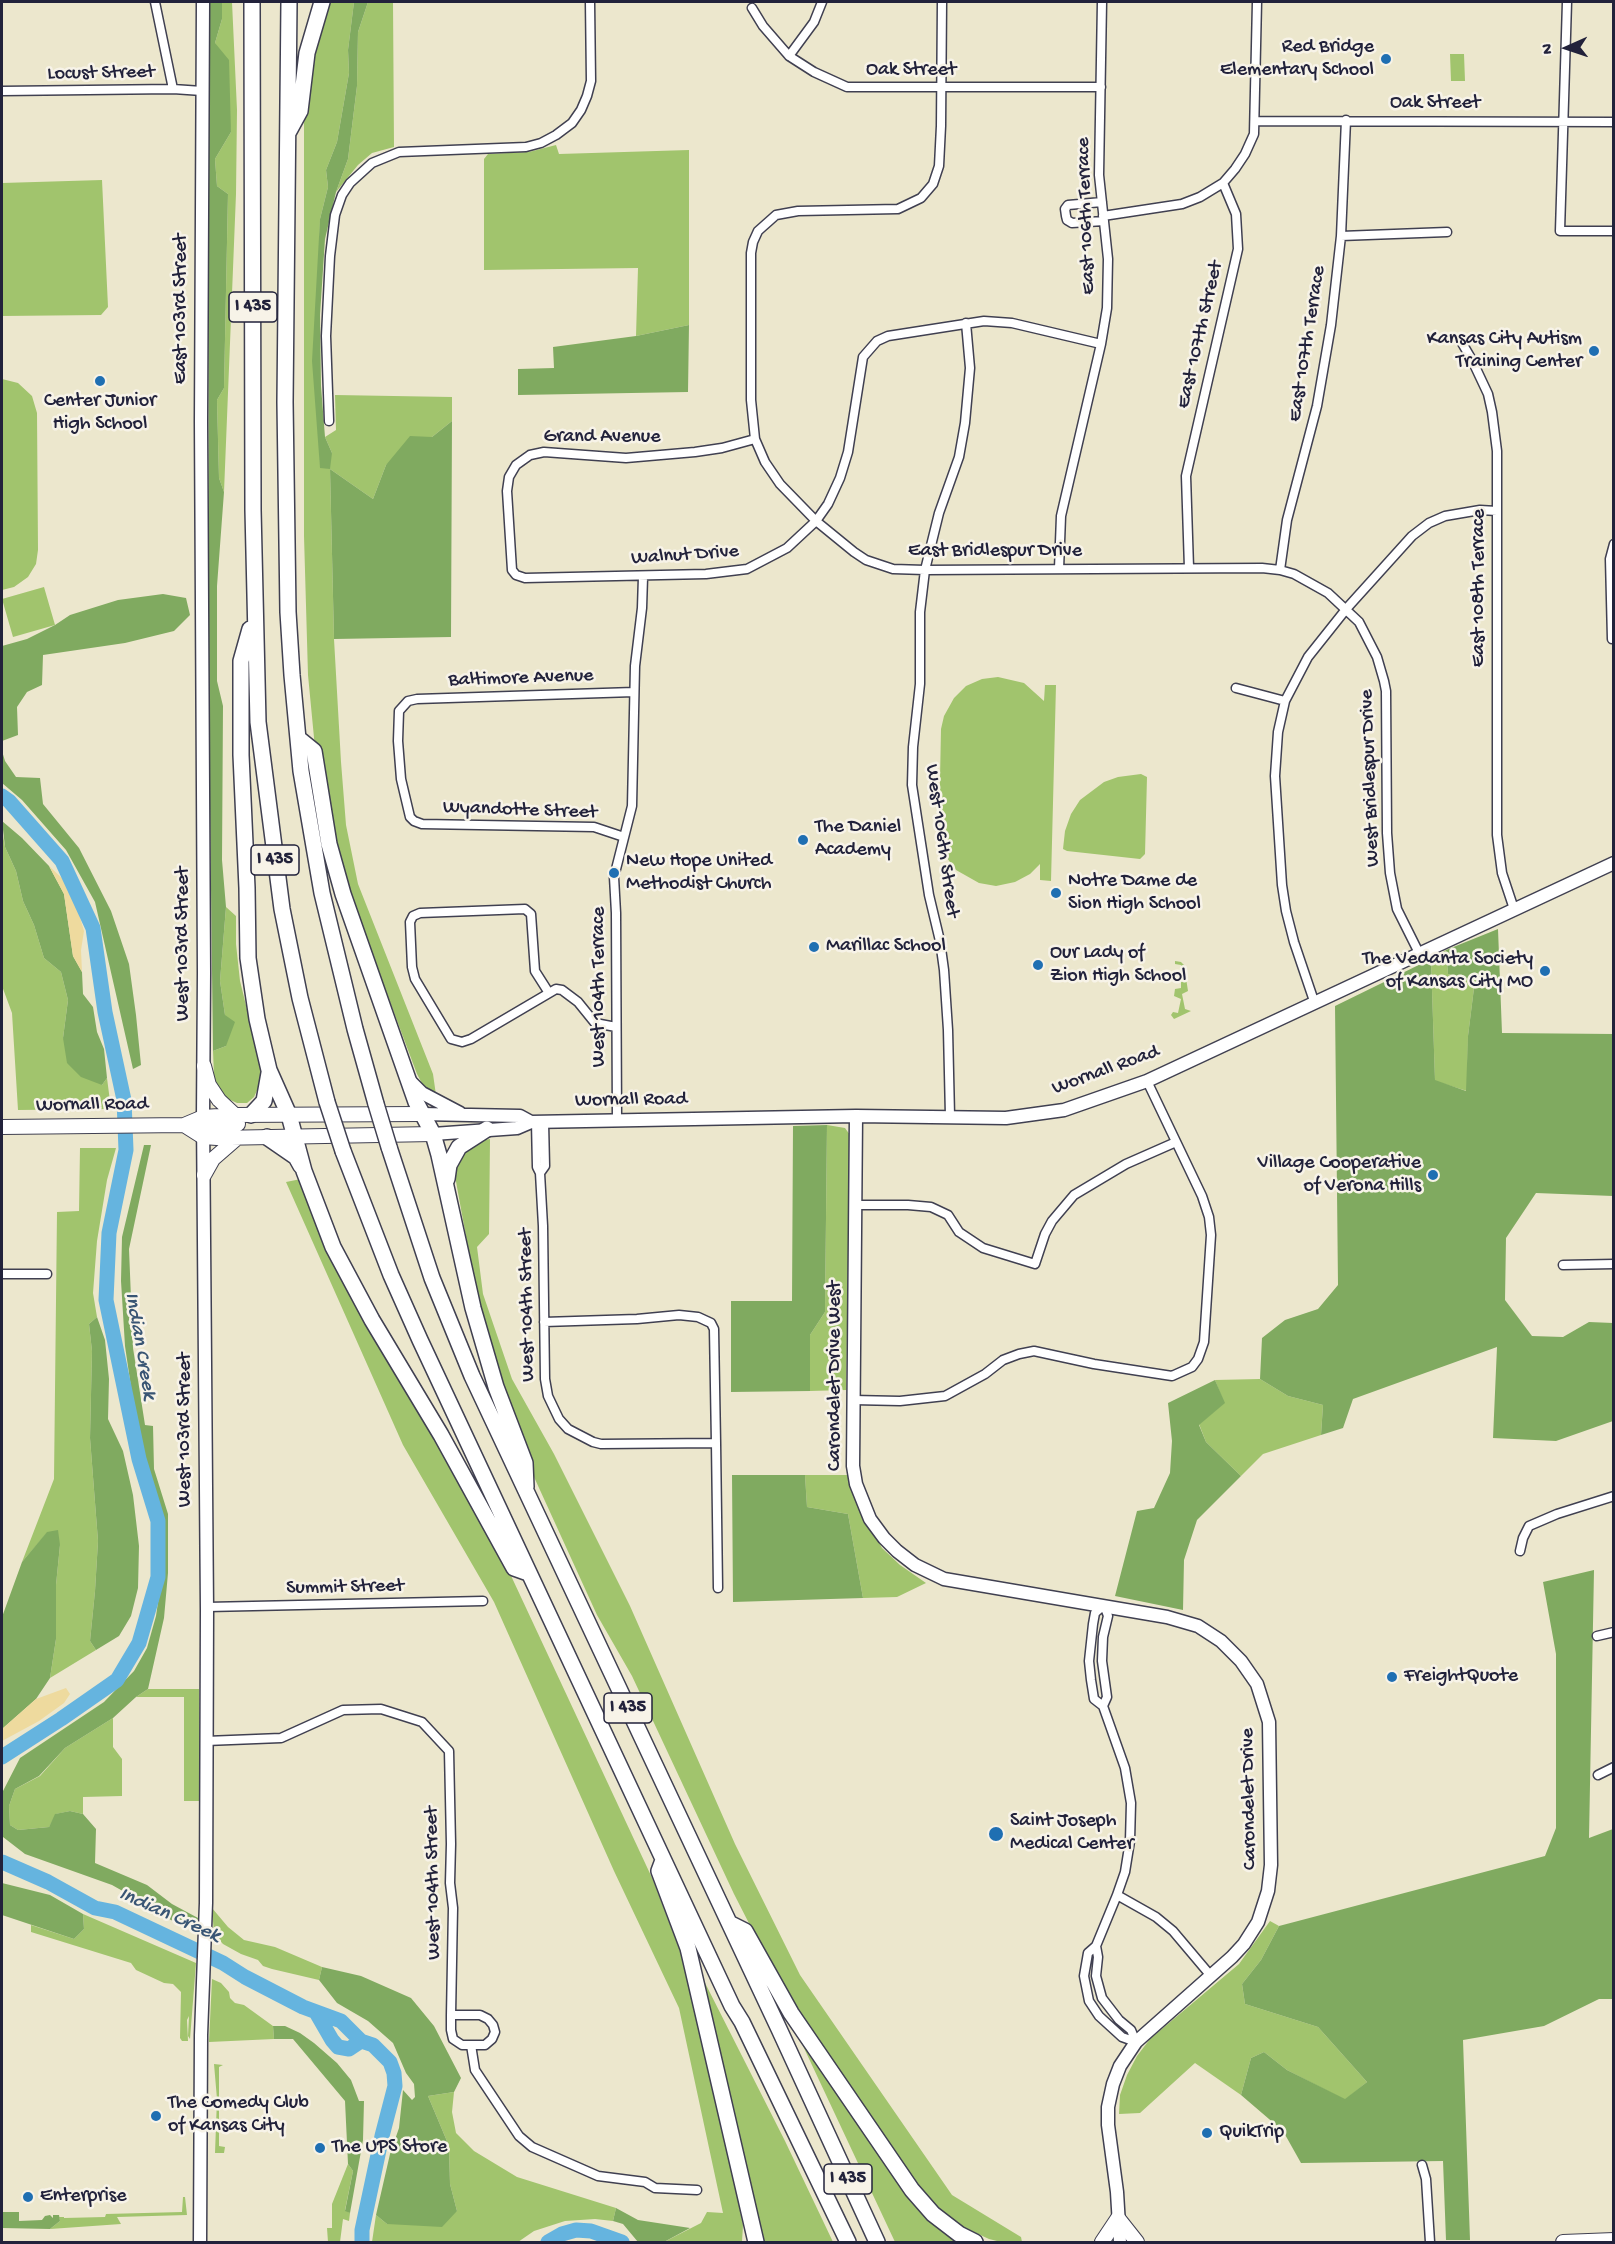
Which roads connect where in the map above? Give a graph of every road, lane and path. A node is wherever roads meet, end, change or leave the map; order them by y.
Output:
1 (155, 2) edge
2 (203, 2) edge
3 (252, 2) edge
4 (289, 2) edge
5 (322, 2) edge
6 (590, 2) edge
7 (822, 2) edge
8 (942, 2) edge
9 (1102, 2) edge
10 (1257, 2) edge
11 (1567, 2) edge
12 (752, 8) dead end
13 (789, 56) junction
14 (1101, 87) junction
15 (942, 88) junction
16 (173, 89) junction
17 (2, 91) edge
18 (202, 91) junction
19 (1346, 120) junction
20 (1256, 121) junction
21 (1563, 122) junction
22 (1614, 122) edge
23 (286, 135) junction
24 (1223, 183) junction
25 (1102, 202) junction
26 (1104, 219) junction
27 (1614, 231) edge
28 (1447, 232) dead end
29 (1341, 236) junction
30 (966, 323) junction
31 (1462, 343) dead end
32 (1101, 344) junction
33 (329, 421) dead end
34 (755, 439) junction
35 (1497, 511) junction
36 (816, 520) junction
37 (1614, 544) edge
38 (1189, 568) junction
39 (1059, 569) junction
40 (925, 570) junction
41 (1280, 570) junction
42 (514, 573) joint
43 (643, 577) junction
44 (1347, 608) junction
45 (1613, 612) edge
46 (255, 613) junction
47 (202, 617) joint
48 (1612, 639) dead end
49 (1380, 669) joint
50 (1236, 688) dead end
51 (634, 692) junction
52 (1285, 701) junction
53 (298, 738) junction
54 (414, 821) joint
55 (624, 837) junction
56 (1614, 863) edge
57 (1514, 909) junction
58 (1419, 953) junction
59 (549, 993) junction
60 (1314, 1001) junction
61 (616, 1027) junction
62 (204, 1065) junction
63 (269, 1070) junction
64 (409, 1080) junction
65 (1147, 1081) junction
66 (421, 1114) junction
67 (461, 1114) junction
68 (235, 1115) junction
69 (251, 1115) junction
70 (289, 1115) junction
71 (203, 1116) junction
72 (856, 1116) junction
73 (950, 1116) junction
74 (617, 1121) junction
75 (537, 1122) junction
76 (184, 1125) junction
77 (2, 1127) edge
78 (487, 1129) junction
79 (433, 1134) junction
80 (203, 1137) junction
81 (267, 1137) junction
82 (296, 1137) junction
83 (236, 1139) junction
84 (1176, 1143) junction
85 (304, 1171) junction
86 (204, 1175) junction
87 (446, 1185) junction
88 (856, 1205) junction
89 (1614, 1264) edge
90 (1563, 1265) dead end
91 (2, 1274) edge
92 (47, 1274) dead end
93 (544, 1322) junction
94 (853, 1400) junction
95 (716, 1443) junction
96 (526, 1493) junction
97 (1614, 1496) edge
98 (1520, 1551) dead end
99 (528, 1573) junction
100 (718, 1588) dead end
101 (483, 1601) dead end
102 (1104, 1605) junction
103 (207, 1607) junction
104 (1614, 1632) edge
105 (1596, 1635) dead end
106 (206, 1741) junction
107 (1614, 1767) edge
108 (1598, 1774) dead end
109 (664, 1858) junction
110 (1117, 1895) junction
111 (729, 1923) junction
112 (1211, 1976) junction
113 (451, 2015) junction
114 (1136, 2042) junction
115 (471, 2045) junction
116 (1422, 2165) dead end
117 (697, 2190) dead end
118 (1118, 2218) junction
119 (752, 2222) junction
120 (1614, 2240) edge
121 (200, 2242) edge
122 (746, 2242) edge
123 (756, 2242) edge
124 (848, 2242) edge
125 (877, 2242) edge
126 (975, 2242) edge
127 (1102, 2242) edge
128 (1120, 2242) edge
129 (1137, 2242) edge
130 (1430, 2242) edge
131 (1563, 2242) edge

1 - 16 street
2 - 18 street, East 103rd Street
3 - 46 highway, I 435
4 - 23 highway, I 435
5 - 23 highway
6 - 33 street
7 - 13 street
8 - 15 street, East Bridlespur Drive
9 - 14 street, East 106th Terrace
10 - 20 street
11 - 21 street
12 - 13 street, Oak Street
13 - 15 street, Oak Street
14 - 15 street, Oak Street
14 - 25 street, East 106th Terrace
15 - 34 street, East Bridlespur Drive
16 - 17 street, Locust Street
16 - 18 street, Locust Street
18 - 47 street, East 103rd Street
19 - 20 street, Oak Street
19 - 21 street, Oak Street
19 - 29 street, East 107th Terrace
20 - 24 street
21 - 22 street, Oak Street
21 - 27 street
23 - 53 highway, I 435
24 - 26 street
24 - 38 street, East 107th Street
25 - 26 street, East 106th Terrace
25 - 26 street
26 - 32 street, East 106th Terrace
28 - 29 street
29 - 41 street, East 107th Terrace
30 - 32 street, Walnut Drive
30 - 36 street, Walnut Drive
30 - 40 street, West 106th Street
31 - 35 street, East 108th Terrace
32 - 39 street, East 106th Terrace
34 - 36 street, East Bridlespur Drive
34 - 42 street, Grand Avenue
35 - 44 street
35 - 57 street, East 108th Terrace
36 - 40 street, East Bridlespur Drive
36 - 43 street, Walnut Drive
37 - 45 street
38 - 39 street, East Bridlespur Drive
38 - 41 street, East Bridlespur Drive
39 - 40 street, East Bridlespur Drive
40 - 73 street, West 106th Street
41 - 44 street, East Bridlespur Drive
42 - 43 street, Walnut Drive
43 - 51 street, West 104th Terrace
44 - 49 street, East Bridlespur Drive
44 - 52 street
45 - 48 street
46 - 63 highway
46 - 99 highway, I 435, bridge
47 - 62 street, West 103rd Street
49 - 58 street, West Bridlespur Drive
50 - 52 street
51 - 54 street, Baltimore Avenue
51 - 55 street, West 104th Terrace
52 - 60 street
53 - 64 highway
53 - 96 highway, I 435, bridge
54 - 55 street, Wyandotte Street
55 - 61 street, West 104th Terrace
56 - 57 street, Wornall Road
57 - 58 street, Wornall Road
58 - 60 street, Wornall Road
59 - 59 street
59 - 61 street
60 - 65 street, Wornall Road
61 - 74 street, West 104th Terrace
62 - 68 main road
62 - 71 street, West 103rd Street
63 - 69 highway
63 - 70 highway
64 - 66 highway
64 - 67 street
65 - 73 street, Wornall Road
65 - 84 street
66 - 67 street, Wornall Road
66 - 70 main road, Wornall Road
66 - 79 highway
67 - 75 street, Wornall Road
68 - 69 main road, Wornall Road
68 - 71 main road, Wornall Road
69 - 70 main road, Wornall Road
70 - 80 main road
70 - 82 highway
71 - 76 main road, Wornall Road
71 - 80 street, West 103rd Street
72 - 73 street, Wornall Road
72 - 74 street, Wornall Road
72 - 88 street, Carondelet Drive West
74 - 75 street, Wornall Road
75 - 78 street, Wornall Road
75 - 93 street, West 104th Street
76 - 77 main road, Wornall Road
76 - 80 main road, Wornall Road
78 - 79 street, Wornall Road
78 - 87 highway
79 - 82 main road, Wornall Road
79 - 87 highway
80 - 83 main road, Wornall Road
80 - 86 street, West 103rd Street
81 - 82 main road, Wornall Road
81 - 83 main road, Wornall Road
81 - 85 highway
82 - 85 highway
83 - 86 main road
84 - 88 street
84 - 94 street
85 - 99 highway
86 - 103 street, West 103rd Street
87 - 96 highway
88 - 94 street, Carondelet Drive West
89 - 90 street
91 - 92 street
93 - 95 street, West 104th Street
93 - 95 street
94 - 102 street, Carondelet Drive West
95 - 100 street
96 - 111 highway, I 435
97 - 98 street
99 - 109 highway, I 435
101 - 103 street, Summit Street
102 - 110 street
102 - 112 street, Carondelet Drive
103 - 106 street, West 103rd Street
104 - 105 street
106 - 113 street, West 104th Street
106 - 121 street, West 103rd Street
107 - 108 street
109 - 119 highway
109 - 124 highway, I 435
110 - 112 street
110 - 114 street
111 - 125 highway, I 435
111 - 126 highway
112 - 114 street, Carondelet Drive
113 - 115 street
113 - 115 street
114 - 118 street
115 - 117 street
116 - 130 street
118 - 127 main road
118 - 128 street
118 - 129 main road
119 - 122 highway
119 - 123 highway
120 - 131 main road

